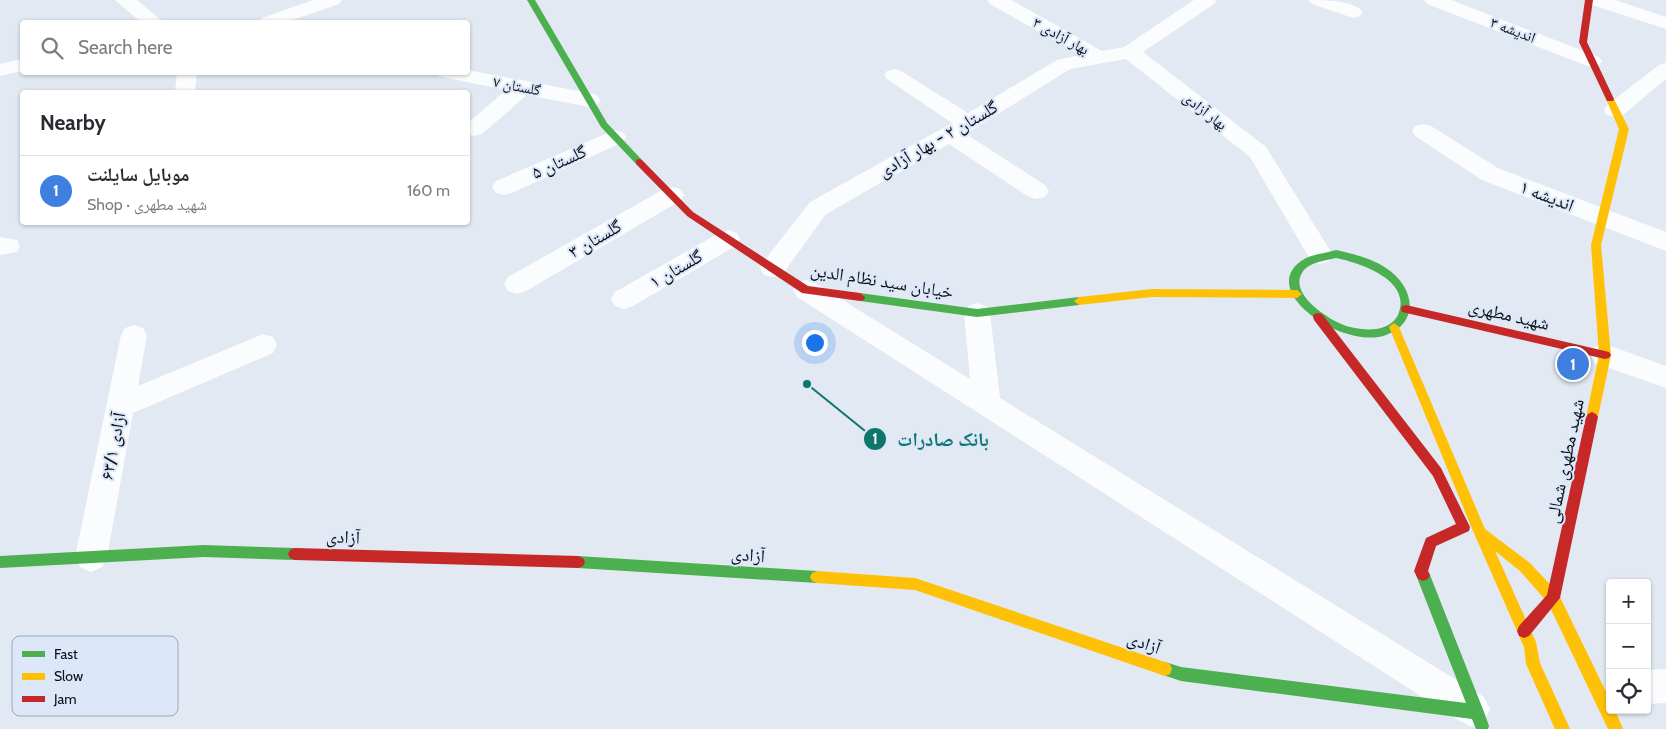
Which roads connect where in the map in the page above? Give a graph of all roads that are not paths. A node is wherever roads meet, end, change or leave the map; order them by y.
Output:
1 (125, 0) edge
2 (332, 0) edge
3 (531, 0) edge
4 (997, 0) edge
5 (1207, 0) edge
6 (1319, 0) edge
7 (1434, 0) edge
8 (1589, 0) edge
9 (1596, 0) edge
10 (1353, 12) dead end
11 (150, 20) edge
12 (275, 20) edge
13 (1666, 23) edge
14 (1130, 52) junction
15 (1100, 58) junction
16 (1592, 61) junction
17 (20, 65) edge
18 (1666, 69) edge
19 (0, 70) edge
20 (187, 75) edge
21 (461, 75) edge
22 (894, 75) dead end
23 (523, 87) junction
24 (185, 90) edge
25 (589, 100) junction
26 (1615, 110) junction
27 (474, 129) dead end
28 (959, 129) junction
29 (1423, 131) dead end
30 (615, 137) junction
31 (504, 187) dead end
32 (1037, 191) dead end
33 (672, 195) junction
34 (1603, 218) junction
35 (728, 239) junction
36 (1666, 242) edge
37 (1320, 255) junction
38 (773, 268) junction
39 (518, 284) dead end
40 (806, 290) junction
41 (1297, 294) junction
42 (624, 299) dead end
43 (1406, 309) junction
44 (977, 313) junction
45 (1318, 317) junction
46 (1394, 327) junction
47 (134, 335) dead end
48 (263, 345) dead end
49 (1605, 355) junction
50 (1666, 377) edge
51 (987, 404) junction
52 (121, 406) junction
53 (1479, 531) junction
54 (91, 557) junction
55 (0, 562) edge
56 (1553, 598) junction
57 (1524, 631) junction
58 (1517, 644) dead end
59 (1533, 664) junction
60 (1666, 686) edge
61 (1603, 687) edge
62 (1651, 687) edge
63 (1480, 721) edge
64 (1563, 729) edge
65 (1616, 729) edge

1 - 11 street
2 - 12 street
3 - 25 main road, خیابان سید نظام الدین
4 - 15 street, بهار آزادی ۳
5 - 14 street
6 - 10 street
7 - 16 street, اندیشه ۳
8 - 16 main road, شهید مطهری شمالی
9 - 13 street
14 - 15 street, گلستان ۲ - بهار آزادی
14 - 37 street, بهار آزادی
15 - 28 street, گلستان ۲ - بهار آزادی
16 - 26 main road, شهید مطهری شمالی
17 - 19 street
18 - 26 street
20 - 24 street
21 - 23 street, گلستان ۷
22 - 28 street
23 - 25 street, گلستان ۷
23 - 27 street
25 - 30 main road, خیابان سید نظام الدین
26 - 34 main road, شهید مطهری شمالی
28 - 32 street
28 - 38 street, گلستان ۲ - بهار آزادی
29 - 34 street, اندیشه ۱
30 - 31 street, گلستان ۵
30 - 33 main road, خیابان سید نظام الدین
33 - 35 main road, خیابان سید نظام الدین
33 - 39 street, گلستان ۳
34 - 36 street, اندیشه ۱
34 - 49 main road, شهید مطهری شمالی
35 - 38 main road, خیابان سید نظام الدین
35 - 42 street, گلستان ۱
37 - 41 main road
37 - 43 main road
38 - 40 main road, خیابان سید نظام الدین
40 - 44 main road, خیابان سید نظام الدین
40 - 51 street
41 - 44 main road, خیابان سید نظام الدین
41 - 45 main road
43 - 46 main road
43 - 49 main road, شهید مطهری
44 - 51 street
45 - 46 main road
45 - 63 main road
46 - 53 main road
47 - 52 street, آزادی ۶۳/۱
48 - 52 street
49 - 50 street
49 - 56 main road, شهید مطهری شمالی
51 - 63 street
52 - 54 street, آزادی ۶۳/۱
53 - 56 main road
53 - 57 main road
54 - 55 main road, آزادی
54 - 63 main road, آزادی
56 - 57 main road, شهید مطهری شمالی
56 - 61 main road
57 - 59 main road
58 - 59 main road
59 - 64 main road
60 - 62 street
61 - 65 main road

